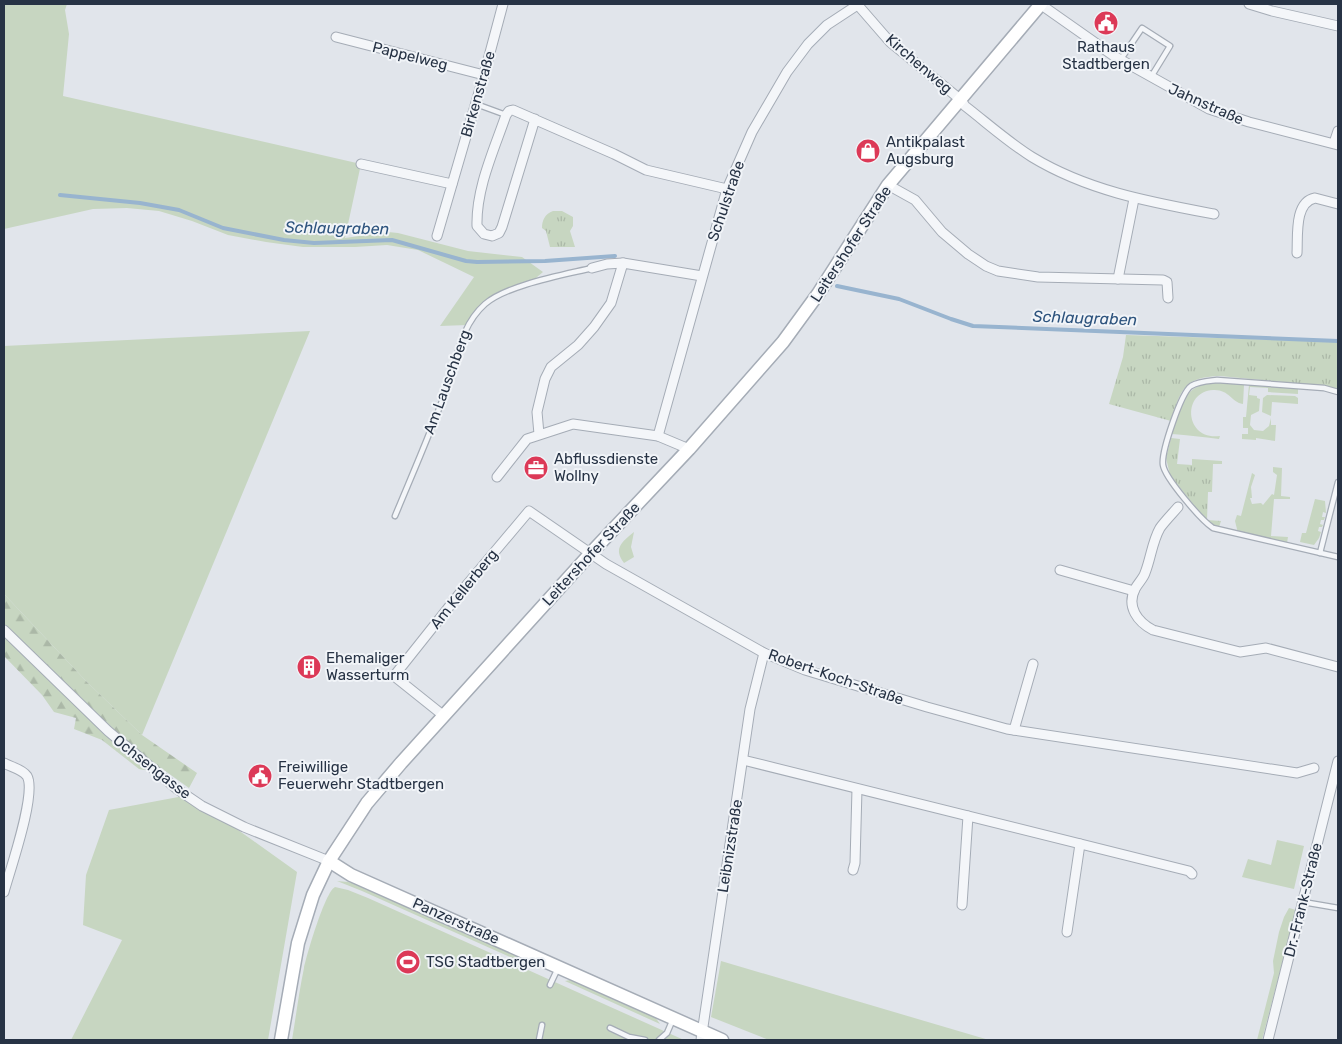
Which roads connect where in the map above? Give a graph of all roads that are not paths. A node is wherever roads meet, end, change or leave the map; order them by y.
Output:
1 (503, 4) edge
2 (858, 4) edge
3 (1040, 4) edge
4 (1249, 4) edge
5 (1273, 8) edge
6 (1338, 26) edge
7 (336, 37) dead end
8 (1121, 59) junction
9 (484, 75) junction
10 (1151, 77) junction
11 (961, 100) junction
12 (475, 104) junction
13 (507, 113) junction
14 (535, 119) junction
15 (1338, 131) edge
16 (1336, 144) edge
17 (361, 164) dead end
18 (452, 184) junction
19 (888, 185) junction
20 (727, 189) junction
21 (1134, 199) junction
22 (1338, 204) edge
23 (1214, 214) dead end
24 (437, 236) dead end
25 (1297, 253) dead end
26 (623, 263) junction
27 (592, 268) joint
28 (702, 276) junction
29 (1118, 279) junction
30 (1168, 298) dead end
31 (1338, 392) edge
32 (539, 434) junction
33 (658, 436) junction
34 (689, 448) junction
35 (497, 478) dead end
36 (1338, 482) edge
37 (1178, 507) dead end
38 (394, 516) dead end
39 (1320, 553) junction
40 (590, 554) junction
41 (1338, 557) edge
42 (1060, 570) dead end
43 (1134, 591) junction
44 (4, 630) edge
45 (764, 653) junction
46 (1033, 664) dead end
47 (1338, 667) edge
48 (444, 716) junction
49 (1014, 730) junction
50 (744, 760) junction
51 (1338, 761) edge
52 (4, 764) edge
53 (1314, 768) dead end
54 (1336, 782) edge
55 (857, 788) junction
56 (968, 816) junction
57 (1080, 844) junction
58 (329, 861) junction
59 (853, 870) dead end
60 (1192, 874) dead end
61 (6, 875) edge
62 (4, 892) edge
63 (1302, 902) junction
64 (962, 905) dead end
65 (1338, 908) edge
66 (1067, 932) dead end
67 (558, 967) junction
68 (550, 985) dead end
69 (673, 1019) junction
70 (542, 1025) dead end
71 (610, 1028) dead end
72 (701, 1036) edge
73 (281, 1040) edge
74 (539, 1040) edge
75 (646, 1040) edge
76 (659, 1040) edge
77 (722, 1040) edge
78 (1268, 1040) edge

1 - 9 street, Birkenstraße
2 - 11 street, Kirchenweg
2 - 20 street, Schulstraße
3 - 8 street, Jahnstraße
3 - 11 street, Leitershofer Straße
4 - 5 street
5 - 6 street
7 - 9 street, Pappelweg
8 - 10 street, Jahnstraße
8 - 10 lane
9 - 12 street, Birkenstraße
10 - 16 street, Jahnstraße
11 - 19 street, Leitershofer Straße
11 - 21 street, Kirchenweg
12 - 13 lane
12 - 18 street, Birkenstraße
13 - 14 street
13 - 14 street
14 - 20 street
15 - 16 street, Jahnstraße
17 - 18 street
18 - 24 street, Birkenstraße
19 - 29 street
19 - 34 street, Leitershofer Straße
20 - 28 street, Schulstraße
21 - 23 street, Kirchenweg
21 - 29 street
22 - 25 street
26 - 27 street, Am Lauschberg
26 - 28 street, Am Lauschberg
26 - 32 street
27 - 38 lane, Am Lauschberg
28 - 33 street, Schulstraße
29 - 30 street
31 - 39 lane
32 - 33 street
32 - 35 street
33 - 34 street
34 - 40 street, Leitershofer Straße
36 - 39 lane
37 - 43 street
39 - 41 lane
40 - 45 street, Robert-Koch-Straße
40 - 48 street, Leitershofer Straße
40 - 48 street, Am Kellerberg
42 - 43 street
43 - 47 street
44 - 58 street, Ochsengasse
45 - 49 street, Robert-Koch-Straße
45 - 50 street, Leibnizstraße
46 - 49 street
48 - 58 street, Leitershofer Straße
49 - 53 street, Robert-Koch-Straße
50 - 55 street
50 - 72 street, Leibnizstraße
51 - 54 street, Dr.-Frank-Straße
52 - 61 street
54 - 63 street, Dr.-Frank-Straße
55 - 56 street
55 - 59 street
56 - 57 street
56 - 64 street
57 - 60 street
57 - 66 street
58 - 67 street, Panzerstraße
58 - 73 street, Leitershofer Straße
61 - 62 street
63 - 65 lane
63 - 78 street, Dr.-Frank-Straße
67 - 68 lane
67 - 69 street, Panzerstraße
69 - 72 street, Panzerstraße
69 - 76 lane
70 - 74 lane
71 - 75 lane
72 - 77 street, Panzerstraße

